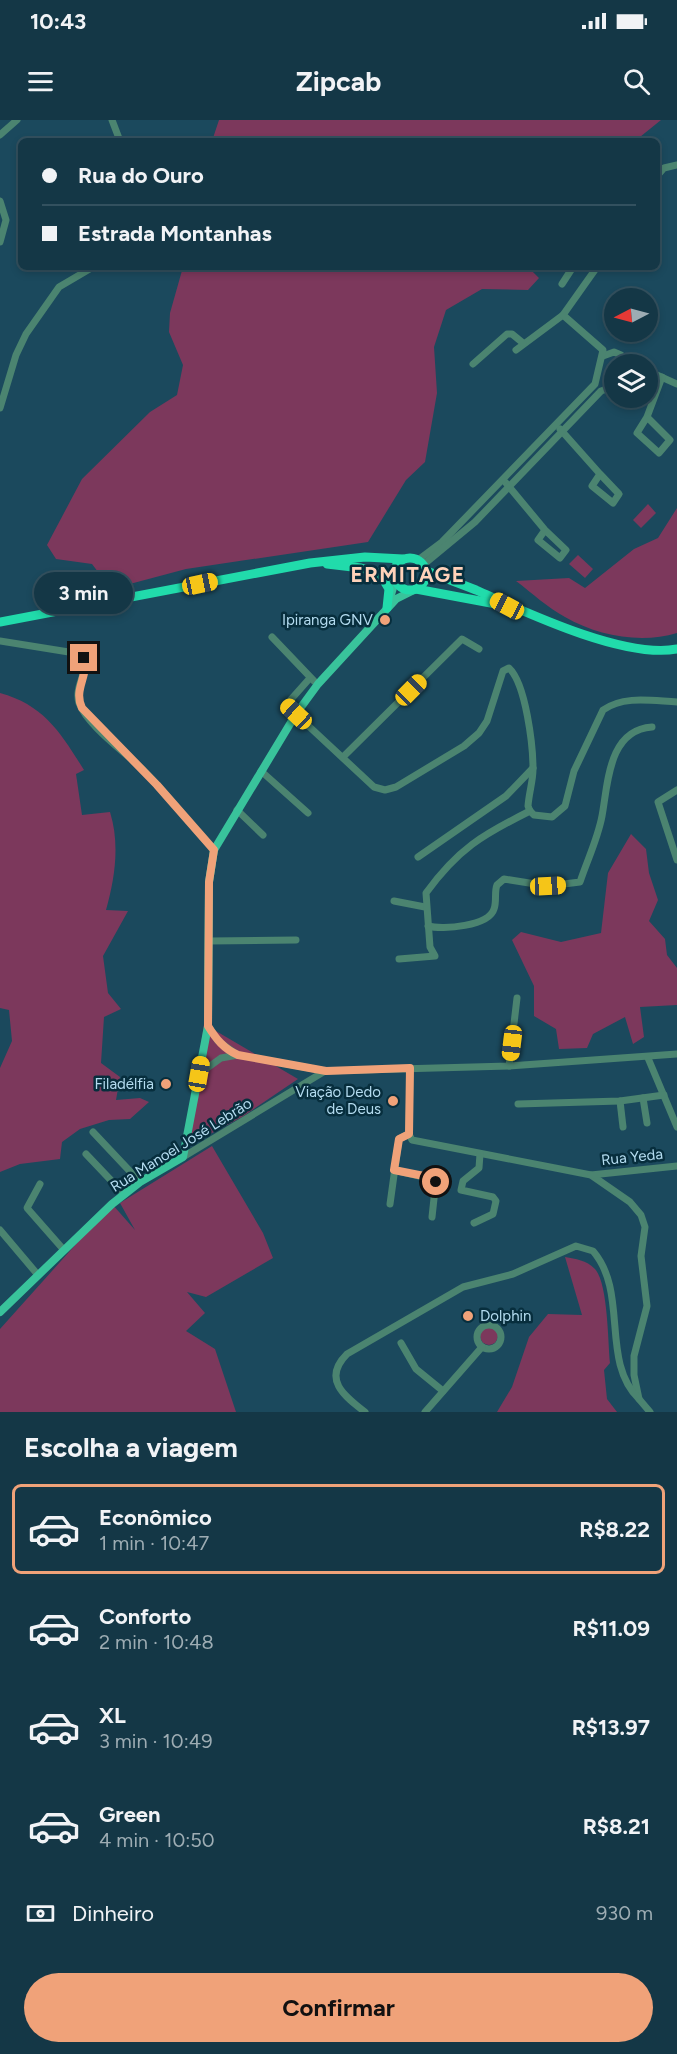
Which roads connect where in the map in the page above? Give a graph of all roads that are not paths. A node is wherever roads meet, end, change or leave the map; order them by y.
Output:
1 (17, 120) edge
2 (112, 120) edge
3 (0, 135) edge
4 (119, 138) edge
5 (677, 165) edge
6 (660, 173) edge
7 (0, 201) edge
8 (0, 242) edge
9 (88, 270) edge
10 (571, 270) edge
11 (595, 270) edge
12 (562, 284) dead end
13 (563, 315) junction
14 (523, 343) junction
15 (516, 350) dead end
16 (603, 356) joint
17 (473, 364) dead end
18 (658, 375) edge
19 (596, 376) junction
20 (662, 377) junction
21 (604, 382) edge
22 (677, 384) edge
23 (604, 390) edge
24 (0, 408) edge
25 (647, 417) junction
26 (556, 425) junction
27 (562, 431) junction
28 (600, 474) dead end
29 (502, 478) junction
30 (509, 486) junction
31 (545, 530) dead end
32 (403, 559) junction
33 (310, 562) junction
34 (422, 565) junction
35 (380, 574) junction
36 (395, 579) junction
37 (416, 589) junction
38 (507, 606) junction
39 (387, 608) junction
40 (0, 622) edge
41 (272, 637) dead end
42 (0, 640) edge
43 (479, 649) dead end
44 (677, 649) edge
45 (310, 678) junction
46 (318, 684) junction
47 (677, 702) edge
48 (296, 714) junction
49 (652, 727) dead end
50 (343, 757) junction
51 (533, 768) junction
52 (261, 771) junction
53 (677, 790) edge
54 (237, 810) junction
55 (530, 811) junction
56 (308, 813) dead end
57 (263, 835) dead end
58 (214, 850) junction
59 (418, 858) dead end
60 (677, 860) edge
61 (394, 900) dead end
62 (425, 907) junction
63 (428, 926) junction
64 (296, 940) dead end
65 (209, 941) junction
66 (399, 959) dead end
67 (517, 999) dead end
68 (208, 1026) junction
69 (677, 1054) edge
70 (238, 1055) junction
71 (648, 1058) junction
72 (509, 1066) junction
73 (410, 1068) junction
74 (326, 1071) junction
75 (199, 1074) junction
76 (664, 1095) junction
77 (644, 1098) junction
78 (620, 1101) junction
79 (518, 1104) dead end
80 (647, 1123) dead end
81 (622, 1127) dead end
82 (677, 1127) edge
83 (93, 1132) dead end
84 (409, 1134) junction
85 (86, 1154) dead end
86 (480, 1154) junction
87 (183, 1157) junction
88 (677, 1166) edge
89 (394, 1170) junction
90 (591, 1175) junction
91 (140, 1182) junction
92 (40, 1184) dead end
93 (124, 1194) junction
94 (390, 1204) dead end
95 (432, 1217) dead end
96 (474, 1223) dead end
97 (0, 1230) edge
98 (63, 1249) junction
99 (38, 1275) junction
100 (0, 1312) edge
101 (401, 1343) dead end
102 (482, 1347) dead end
103 (443, 1391) junction
104 (639, 1399) junction
105 (365, 1412) edge
106 (425, 1412) edge
107 (650, 1412) edge

1 - 3 street
2 - 4 street
5 - 6 street
7 - 8 street
9 - 24 street
10 - 12 street
11 - 13 street
13 - 14 street
13 - 16 street
14 - 15 street
14 - 17 street
16 - 19 street
18 - 20 street
19 - 21 street
19 - 26 street
20 - 22 street
20 - 25 street
23 - 27 street
25 - 25 street
26 - 27 street
26 - 29 street
27 - 28 street
27 - 30 street
29 - 30 street
29 - 34 street
30 - 31 street
30 - 34 street
32 - 33 highway
32 - 34 highway
32 - 36 highway
33 - 35 highway
33 - 40 highway
34 - 37 highway
34 - 38 highway
35 - 36 highway
35 - 39 highway
36 - 37 highway
36 - 39 main road
37 - 38 highway
37 - 39 main road
38 - 44 highway
39 - 46 main road
41 - 45 street
42 - 58 street
43 - 50 street
45 - 46 street
45 - 48 street
46 - 48 main road
47 - 55 street
48 - 50 street
48 - 52 main road
49 - 63 street
50 - 51 street
51 - 55 street
51 - 59 street
52 - 54 main road
52 - 56 street
53 - 60 street
54 - 57 street
54 - 58 main road
55 - 62 street
58 - 65 main road
61 - 62 street
62 - 63 street
63 - 66 street
64 - 65 street
65 - 68 main road
67 - 72 street
68 - 70 street
68 - 75 main road
69 - 71 street, Rua Manoel José Lebrão
70 - 74 street
70 - 75 street
71 - 72 street, Rua Manoel José Lebrão
71 - 76 street
72 - 73 street, Rua Manoel José Lebrão
73 - 74 street, Rua Manoel José Lebrão
73 - 84 street
74 - 87 street, Rua Manoel José Lebrão
75 - 87 main road
76 - 77 street
76 - 82 street
77 - 78 street
77 - 80 street
78 - 79 street
78 - 81 street
83 - 91 street
84 - 86 street
84 - 89 street
85 - 93 street
86 - 90 street
86 - 96 street
87 - 91 main road, Rua Manoel José Lebrão
88 - 90 street, Rua Yeda
89 - 94 street
89 - 95 street
90 - 104 street
91 - 93 main road, Rua Manoel José Lebrão
92 - 98 street
93 - 98 main road, Rua Manoel José Lebrão
97 - 99 street
98 - 99 main road, Rua Manoel José Lebrão
99 - 100 main road, Rua Manoel José Lebrão
101 - 103 street
102 - 103 street
103 - 106 street
104 - 105 street
104 - 107 street

